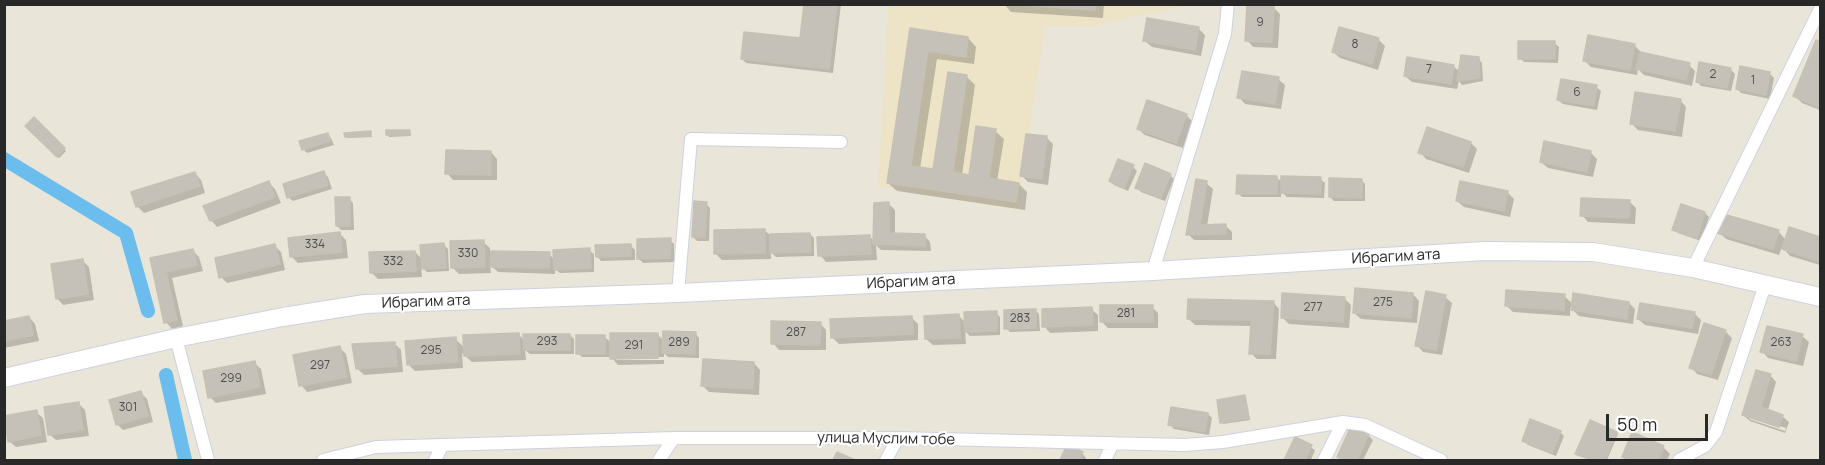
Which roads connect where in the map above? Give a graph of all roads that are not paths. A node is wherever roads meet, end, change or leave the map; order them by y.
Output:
1 (1228, 4) edge
2 (1821, 9) edge
3 (841, 142) dead end
4 (1693, 268) junction
5 (1153, 271) junction
6 (1765, 285) junction
7 (678, 293) junction
8 (1821, 297) edge
9 (176, 338) junction
10 (4, 378) edge
11 (1343, 422) junction
12 (674, 438) junction
13 (898, 438) junction
14 (1113, 443) junction
15 (442, 446) junction
16 (208, 460) edge
17 (323, 460) edge
18 (435, 460) edge
19 (659, 460) edge
20 (886, 460) edge
21 (1105, 460) edge
22 (1324, 460) edge
23 (1441, 460) edge
24 (1679, 460) edge

1 - 5 street
2 - 4 street
3 - 7 street
4 - 5 street, Ибрагим ата
4 - 6 street, Ибрагим ата
5 - 7 street, Ибрагим ата
6 - 8 street, Ибрагим ата
6 - 24 street
7 - 9 street, Ибрагим ата
9 - 10 street, Ибрагим ата
9 - 16 street
11 - 14 street, улица Муслим тобе
11 - 22 street
11 - 23 street, улица Муслим тобе
12 - 13 street, улица Муслим тобе
12 - 15 street, улица Муслим тобе
12 - 19 street
13 - 14 street, улица Муслим тобе
13 - 20 street
14 - 21 street
15 - 17 street, улица Муслим тобе
15 - 18 street

